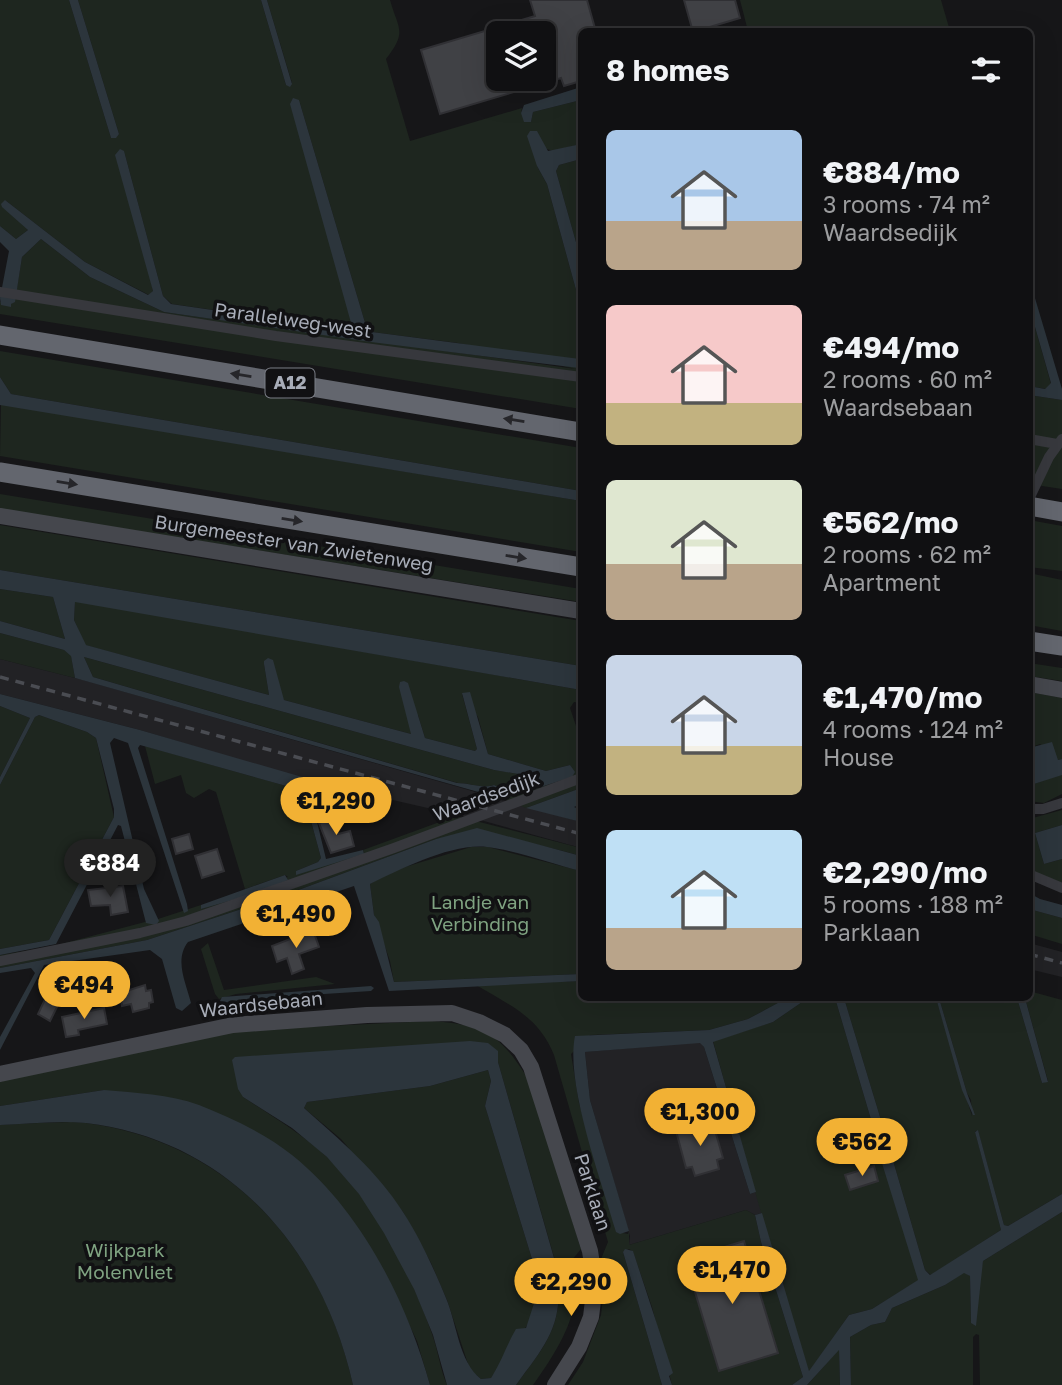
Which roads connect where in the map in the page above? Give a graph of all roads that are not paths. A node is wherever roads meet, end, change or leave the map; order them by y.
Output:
1 (0, 292) edge
2 (0, 335) edge
3 (578, 377) edge
4 (578, 431) edge
5 (1033, 439) edge
6 (1060, 442) edge
7 (0, 472) edge
8 (1033, 492) edge
9 (0, 516) edge
10 (578, 568) edge
11 (578, 611) edge
12 (1033, 642) edge
13 (1062, 646) edge
14 (1033, 685) edge
15 (1062, 690) edge
16 (578, 779) edge
17 (1062, 803) edge
18 (1033, 809) edge
19 (1033, 876) edge
20 (1062, 888) edge
21 (0, 961) edge
22 (521, 1049) joint
23 (0, 1074) edge
24 (555, 1385) edge

1 - 3 street, Parallelweg-west
4 -> 2 highway, A12
5 - 6 street
6 - 8 street
7 -> 10 highway
9 - 11 street, Burgemeester van Zwietenweg
12 - 13 highway
14 - 15 street
16 - 21 street, Waardsedijk
17 - 18 street
19 - 20 street
22 - 23 street, Waardsebaan
22 - 24 street, Parklaan

